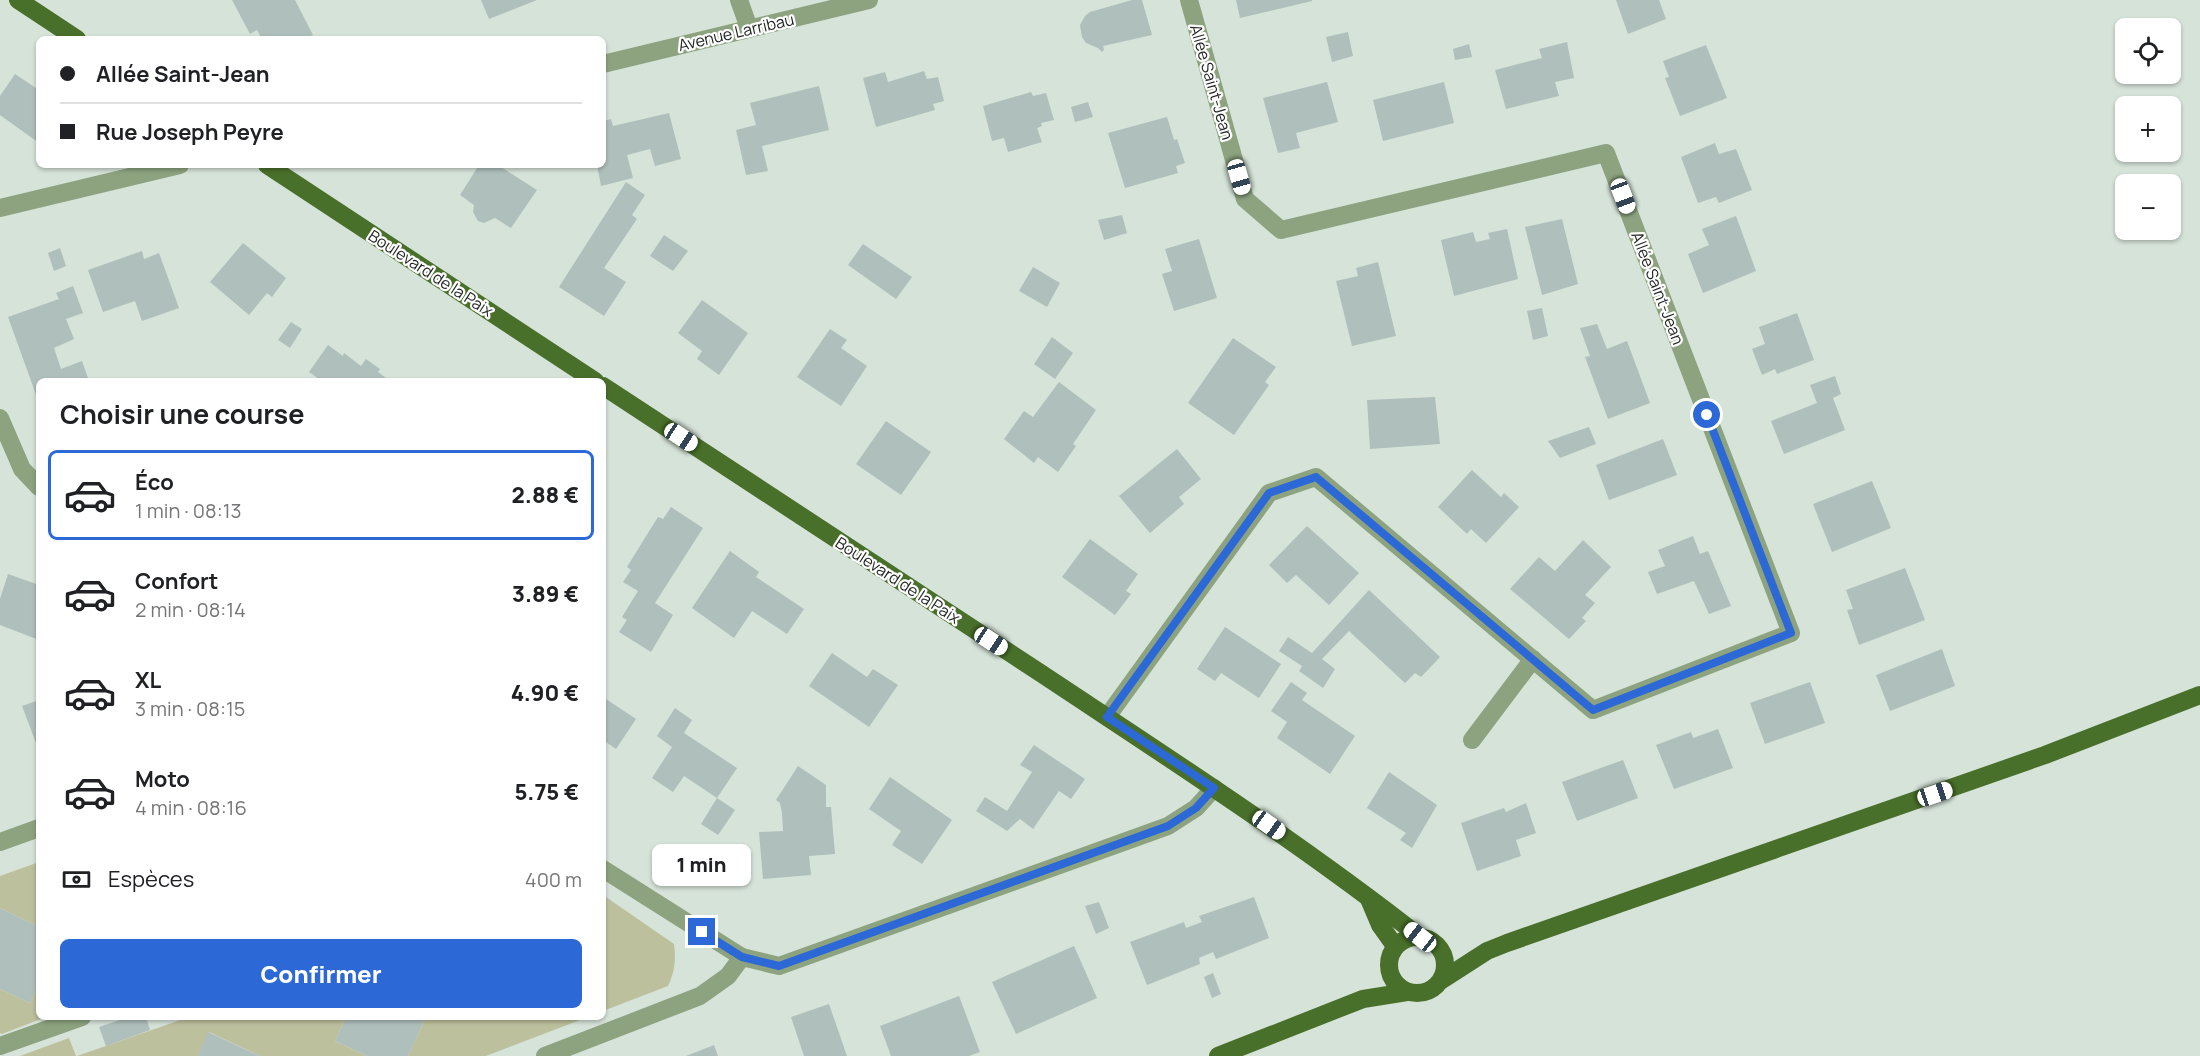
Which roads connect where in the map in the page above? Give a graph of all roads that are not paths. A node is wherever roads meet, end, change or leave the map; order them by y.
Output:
1 (18, 0) edge
2 (740, 0) edge
3 (869, 0) edge
4 (1189, 0) edge
5 (749, 28) junction
6 (72, 36) edge
7 (606, 63) edge
8 (167, 168) edge
9 (272, 168) edge
10 (0, 208) edge
11 (590, 378) edge
12 (606, 388) edge
13 (0, 418) edge
14 (36, 484) edge
15 (1533, 659) junction
16 (2200, 694) edge
17 (1107, 717) junction
18 (1472, 740) dead end
19 (1214, 788) junction
20 (36, 829) edge
21 (0, 842) edge
22 (606, 871) edge
23 (1369, 899) junction
24 (1420, 937) junction
25 (1395, 946) junction
26 (1487, 951) junction
27 (1443, 952) junction
28 (742, 957) junction
29 (1389, 972) junction
30 (1442, 980) junction
31 (1407, 992) junction
32 (1363, 999) junction
33 (74, 1020) edge
34 (0, 1046) edge
35 (545, 1056) edge
36 (1218, 1056) edge

1 - 6 main road
2 - 5 street
3 - 5 street, Avenue Larribau
4 - 15 street, Allée Saint-Jean
5 - 7 street, Avenue Larribau
8 - 10 street
9 - 11 main road, Boulevard de la Paix
12 - 17 main road, Boulevard de la Paix
13 - 14 street
15 - 17 street, Allée Saint-Jean
15 - 18 street
16 - 26 main road
17 - 19 main road, Boulevard de la Paix
19 - 23 main road, Boulevard de la Paix
19 - 28 street
20 - 21 street
22 - 28 street
23 - 24 main road, Boulevard de la Paix
23 - 25 main road, Boulevard de la Paix
24 - 25 main road
24 - 27 main road
25 - 29 main road
26 - 27 main road
26 - 30 main road
27 - 30 main road
28 - 35 street
29 - 31 main road
29 - 32 main road
30 - 31 main road
31 - 32 main road
32 - 36 main road
33 - 34 street

